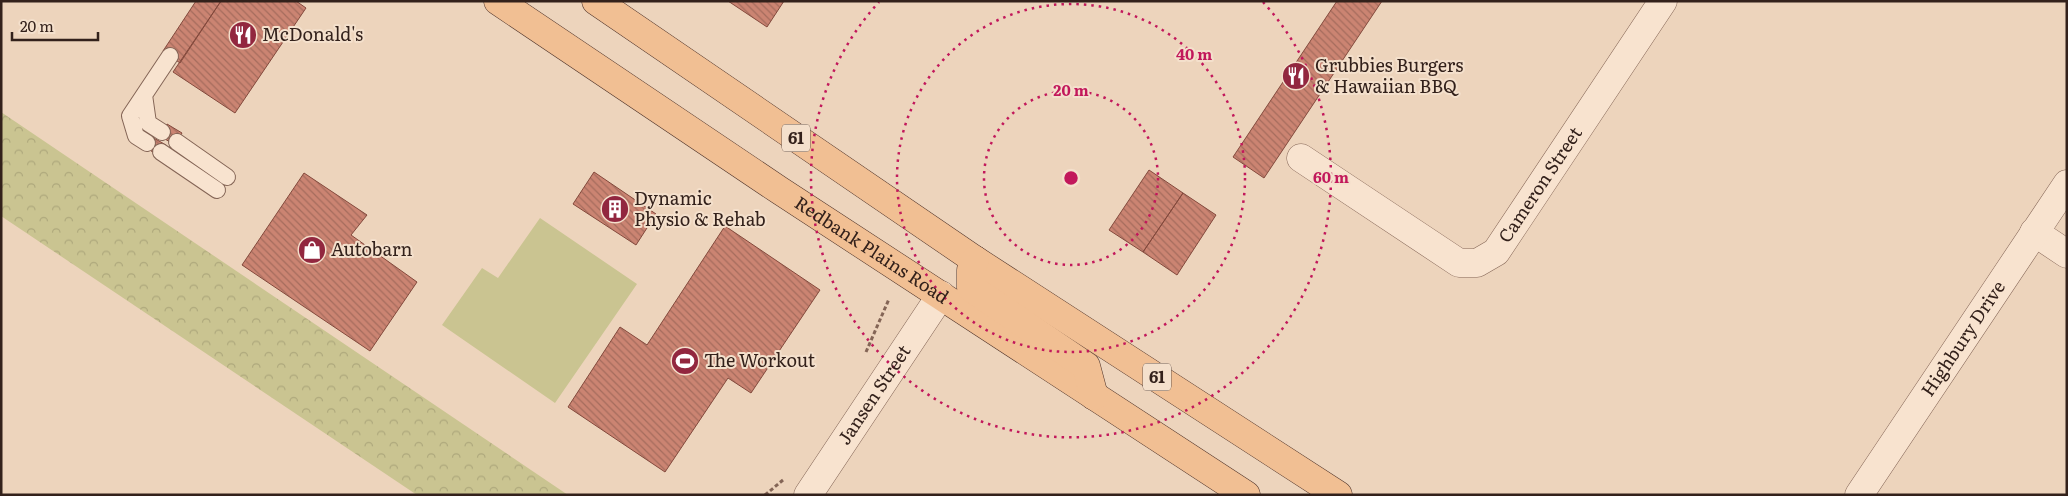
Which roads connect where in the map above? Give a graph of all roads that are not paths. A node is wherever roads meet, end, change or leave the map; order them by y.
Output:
1 (498, 1) edge
2 (596, 1) edge
3 (1663, 1) edge
4 (170, 56) dead end
5 (144, 95) junction
6 (162, 132) dead end
7 (177, 142) dead end
8 (147, 143) dead end
9 (161, 152) dead end
10 (1302, 158) dead end
11 (227, 177) dead end
12 (2067, 184) edge
13 (217, 190) dead end
14 (2034, 232) junction
15 (2067, 254) edge
16 (975, 260) junction
17 (941, 295) junction
18 (1094, 396) junction
19 (808, 495) edge
20 (1246, 495) edge
21 (1338, 495) edge
22 (1859, 495) edge

1 - 17 main road, Redbank Plains Road
2 - 16 main road, 61
3 - 10 street, Cameron Street
4 - 5 lane
5 - 6 lane
5 - 8 lane
7 - 11 lane
9 - 13 lane
12 - 14 street, Highbury Drive
14 - 15 street
14 - 22 street, Highbury Drive
16 - 18 main road
16 - 21 main road, 61
17 - 18 main road, Redbank Plains Road
17 - 19 street, Jansen Street
18 - 20 main road, Redbank Plains Road

